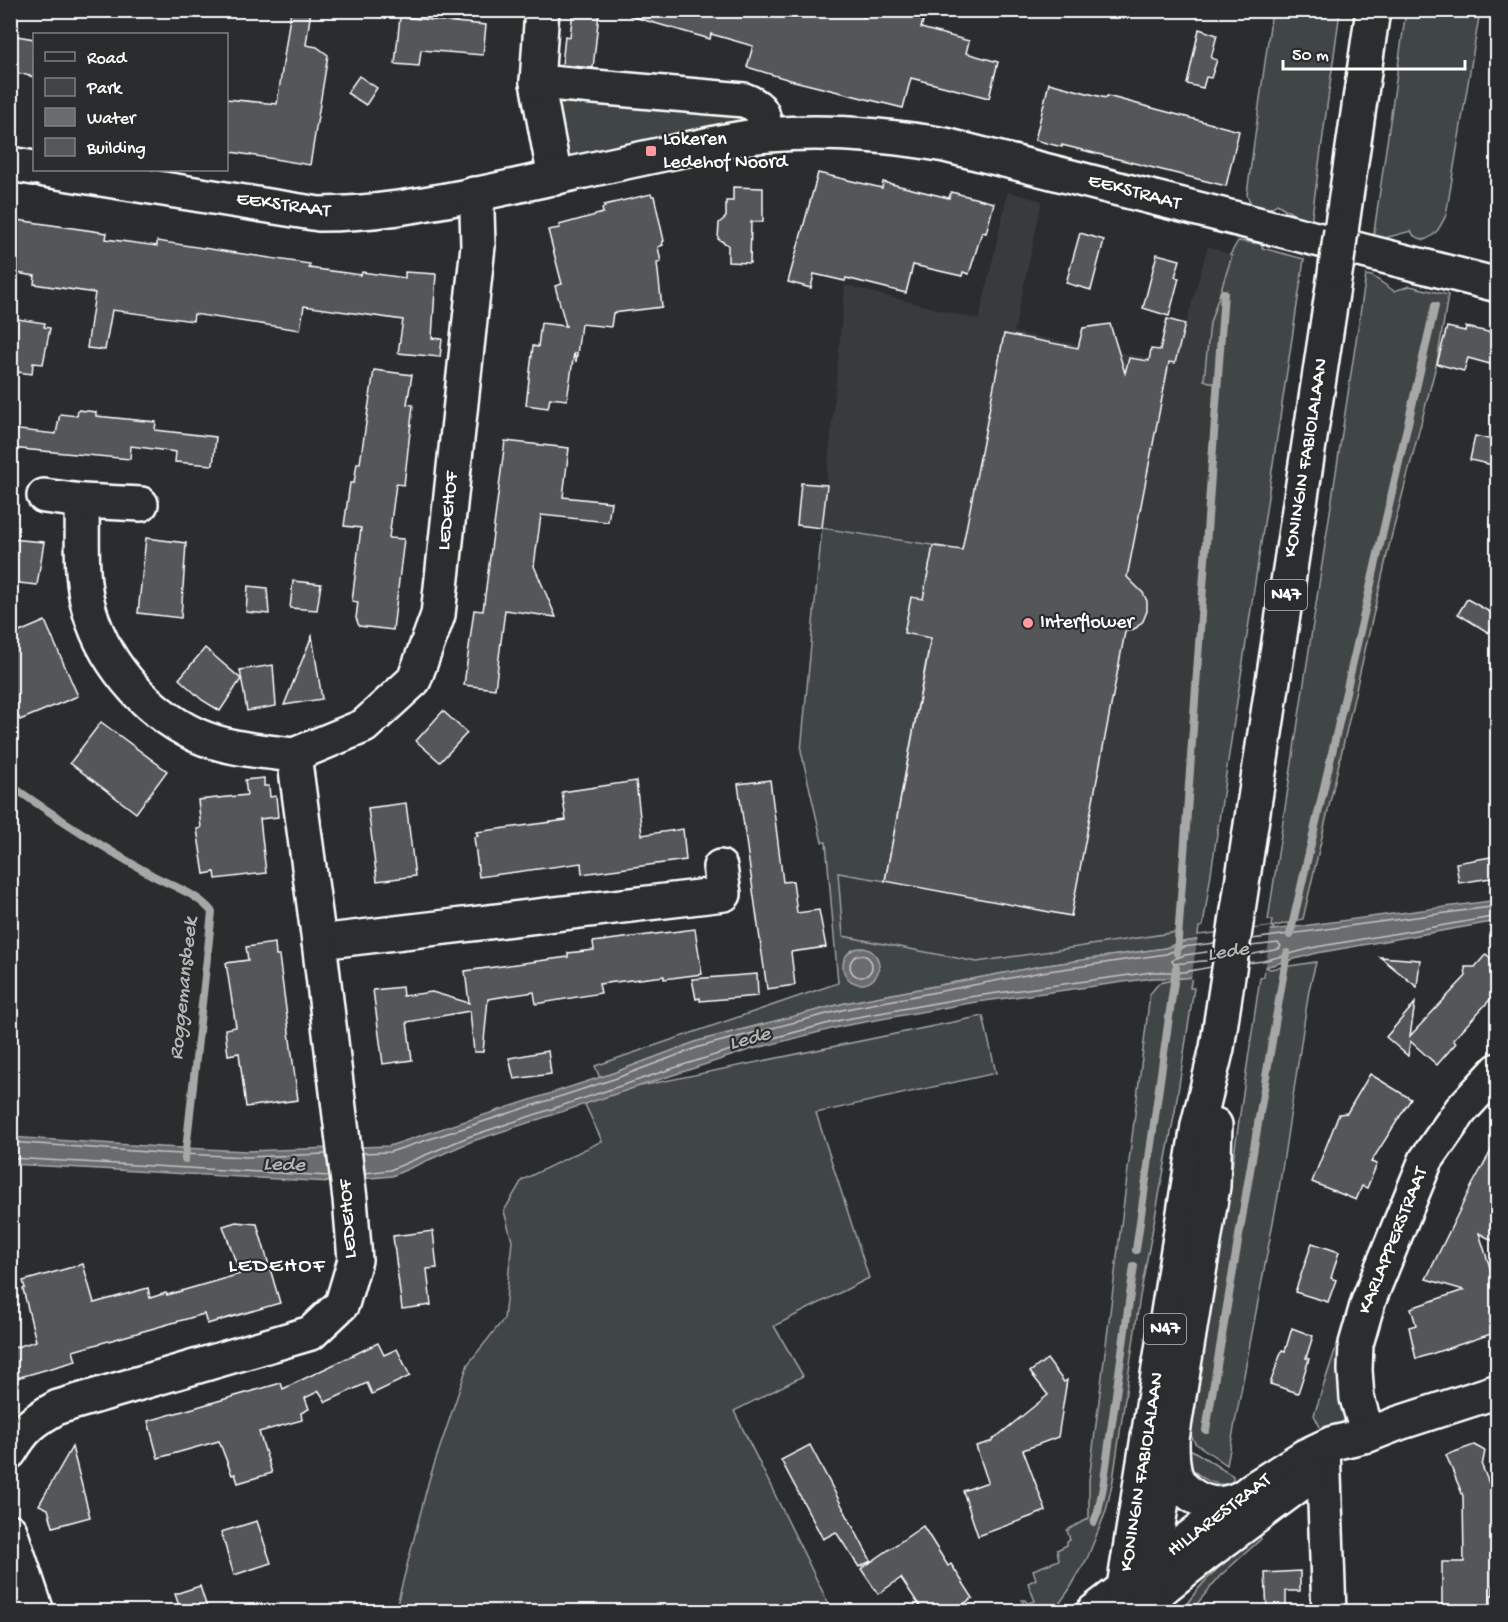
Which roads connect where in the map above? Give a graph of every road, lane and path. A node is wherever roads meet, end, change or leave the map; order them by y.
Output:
1 (542, 10) edge
2 (1373, 10) edge
3 (537, 82) junction
4 (766, 135) junction
5 (10, 164) edge
6 (33, 168) edge
7 (51, 171) edge
8 (555, 178) junction
9 (474, 195) junction
10 (1497, 285) edge
11 (44, 496) dead end
12 (82, 501) junction
13 (141, 504) dead end
14 (294, 755) junction
15 (724, 892) dead end
16 (319, 942) junction
17 (1217, 1048) junction
18 (1497, 1070) edge
19 (1497, 1391) edge
20 (1368, 1434) junction
21 (1172, 1440) junction
22 (10, 1452) edge
23 (1324, 1457) junction
24 (1243, 1497) junction
25 (10, 1532) edge
26 (1151, 1567) junction
27 (1133, 1605) edge
28 (37, 1611) edge
29 (1093, 1611) edge
30 (1329, 1611) edge

1 - 3 street
2 - 17 street, KONINGIN FABIOLALAAN / N47, bridge
3 - 4 street
3 - 8 street
4 - 8 street, EEKSTRAAT
4 - 10 street, EEKSTRAAT
5 - 6 street
7 - 9 street, EEKSTRAAT
8 - 9 street, EEKSTRAAT
9 - 14 street, LEDEHOF
11 - 12 street
12 - 13 street
12 - 14 street, LEDEHOF
14 - 16 street, LEDEHOF
15 - 16 street
16 - 22 street, LEDEHOF
17 - 21 street, KONINGIN FABIOLALAAN / N47
17 - 27 street, KONINGIN FABIOLALAAN / N47
18 - 20 street, KARLAPPERSTRAAT
19 - 20 street, HILLARESTRAAT
20 - 23 street, HILLARESTRAAT
21 - 24 street
21 - 26 street, KONINGIN FABIOLALAAN / N47
23 - 24 street, HILLARESTRAAT
23 - 27 street, HILLARESTRAAT
23 - 30 street
24 - 26 street, HILLARESTRAAT
25 - 28 street
26 - 27 street, KONINGIN FABIOLALAAN / N47
27 - 29 street, HILLARESTRAAT

